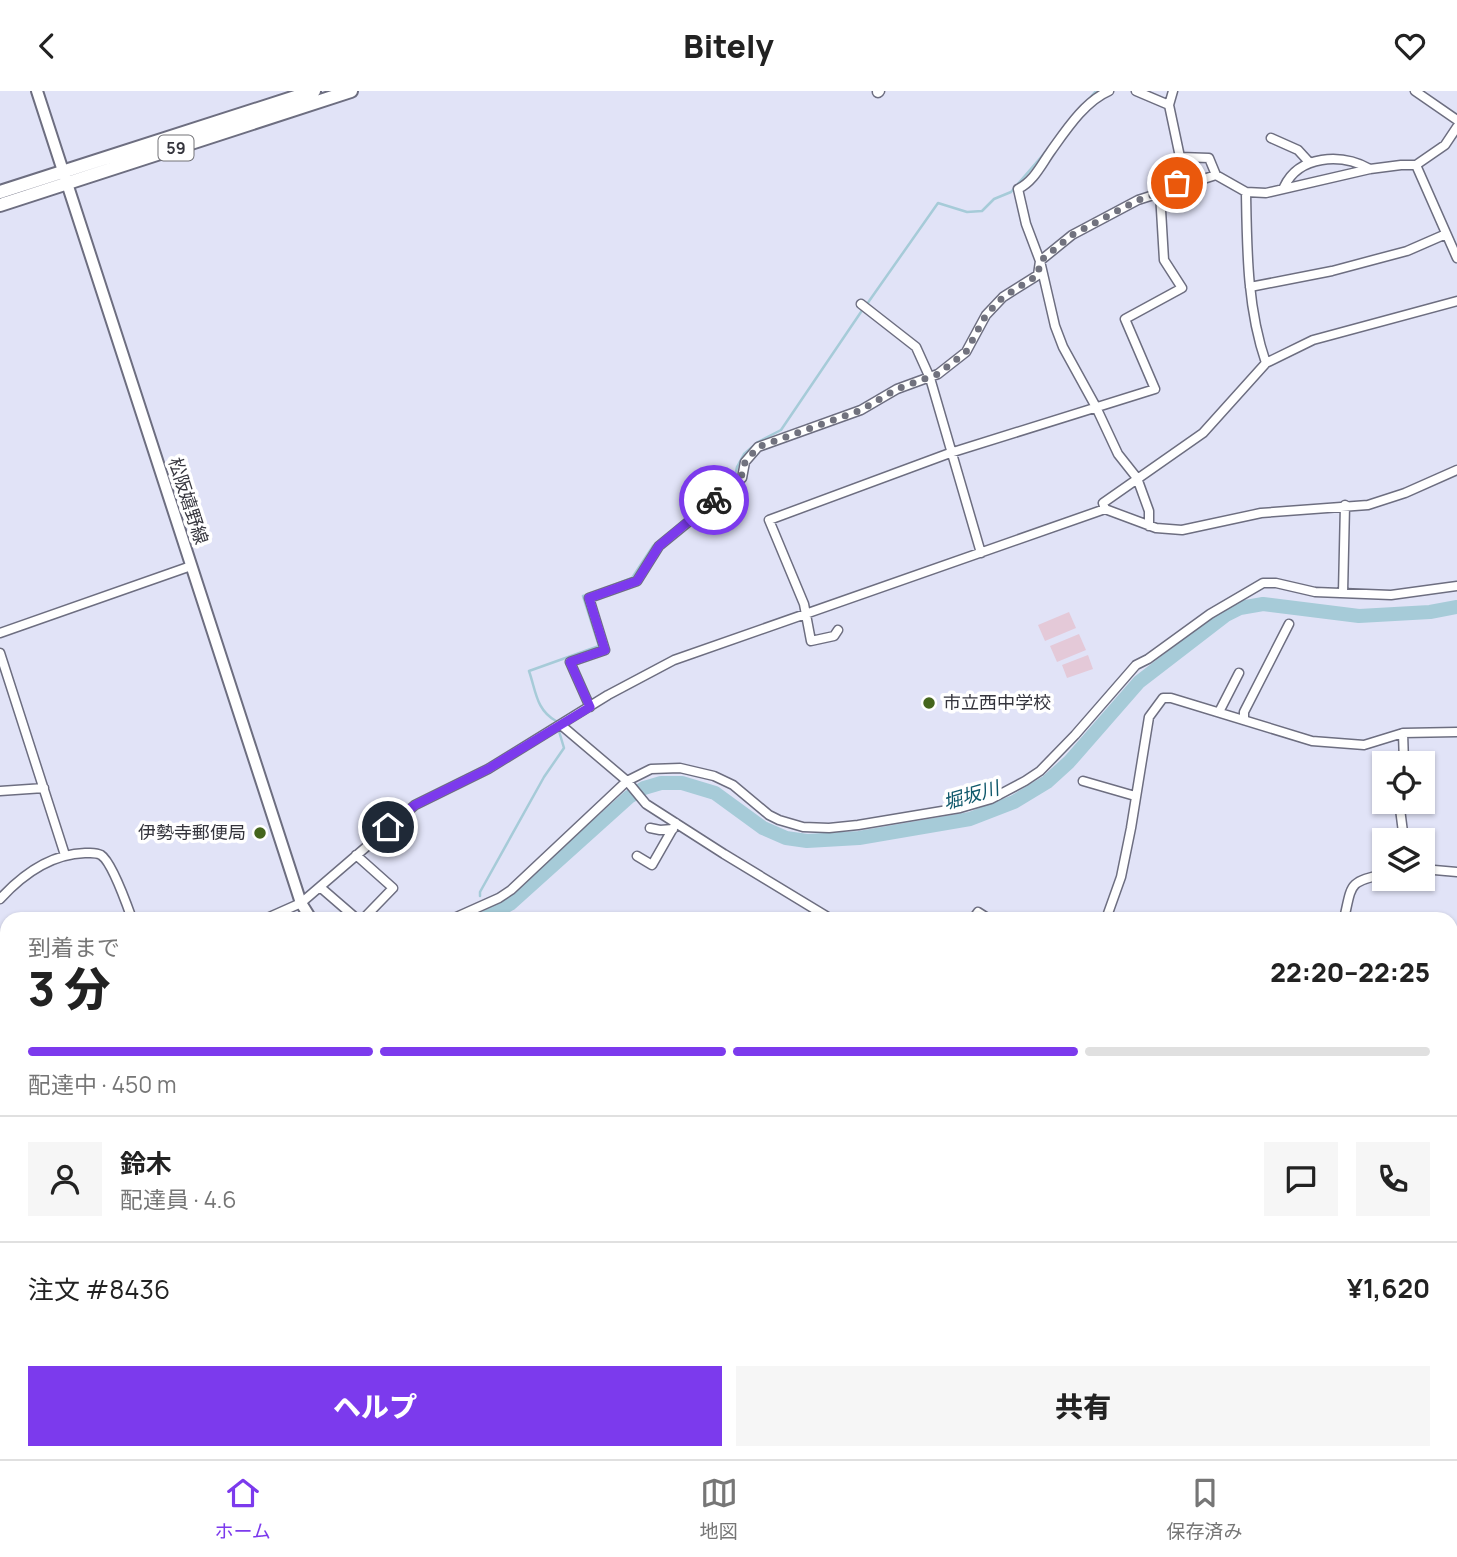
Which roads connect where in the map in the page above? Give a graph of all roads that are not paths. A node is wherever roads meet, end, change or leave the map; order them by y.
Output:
1 (37, 91) edge
2 (314, 91) edge
3 (351, 91) edge
4 (1109, 91) edge
5 (1136, 91) edge
6 (1173, 91) edge
7 (1415, 91) edge
8 (1170, 105) junction
9 (1457, 120) edge
10 (1457, 127) edge
11 (1271, 138) dead end
12 (1180, 157) junction
13 (1309, 162) junction
14 (1416, 166) junction
15 (1370, 169) junction
16 (1216, 175) junction
17 (65, 177) junction
18 (1284, 187) junction
19 (1176, 188) junction
20 (0, 192) edge
21 (1246, 192) junction
22 (1160, 193) junction
23 (0, 205) edge
24 (1446, 234) junction
25 (1457, 258) edge
26 (1040, 261) junction
27 (1250, 287) junction
28 (1457, 301) edge
29 (865, 307) dead end
30 (1266, 362) junction
31 (930, 378) junction
32 (1096, 407) junction
33 (950, 453) junction
34 (1457, 470) edge
35 (1137, 478) junction
36 (1345, 505) junction
37 (1105, 509) junction
38 (1149, 526) junction
39 (981, 553) junction
40 (191, 566) junction
41 (1457, 586) edge
42 (1343, 593) junction
43 (806, 614) junction
44 (1289, 624) dead end
45 (838, 630) dead end
46 (0, 633) edge
47 (0, 653) edge
48 (1239, 673) dead end
49 (590, 707) junction
50 (1219, 712) junction
51 (1244, 720) junction
52 (559, 727) junction
53 (1457, 732) edge
54 (1403, 733) junction
55 (1404, 751) edge
56 (628, 782) junction
57 (1083, 782) dead end
58 (44, 788) junction
59 (0, 791) edge
60 (1135, 796) junction
61 (675, 826) junction
62 (650, 828) dead end
63 (65, 855) junction
64 (356, 855) junction
65 (636, 856) dead end
66 (1435, 870) edge
67 (1457, 872) edge
68 (1372, 877) edge
69 (320, 887) junction
70 (0, 899) edge
71 (301, 903) junction
72 (129, 912) edge
73 (281, 912) edge
74 (307, 912) edge
75 (349, 912) edge
76 (370, 912) edge
77 (468, 912) edge
78 (819, 912) edge
79 (1108, 912) edge
80 (1346, 912) edge

1 - 17 main road, 松阪嬉野線
2 - 17 main road, 59
3 - 17 main road, 59
4 - 26 street
5 - 8 street
6 - 8 street
7 - 9 street
8 - 12 street
10 - 14 street
11 - 13 street
12 - 16 street
12 - 19 street
13 - 15 street
13 - 18 street
14 - 15 street
14 - 24 street
15 - 18 street
16 - 19 street
16 - 21 street
17 - 20 main road, 59
17 - 23 main road, 59
17 - 40 main road, 松阪嬉野線
18 - 21 street
19 - 22 street
21 - 27 street
22 - 26 street
22 - 32 street
24 - 25 street
24 - 27 street
26 - 31 street
26 - 32 street
27 - 30 street
28 - 30 street
29 - 31 street
30 - 35 street
31 - 33 street
31 - 49 street
32 - 33 street
32 - 35 street
33 - 39 street
33 - 43 street
34 - 36 street
35 - 37 street
35 - 38 street
36 - 38 street
36 - 42 street
37 - 38 street
37 - 39 street
39 - 43 street
40 - 46 street
40 - 71 main road, 松阪嬉野線
41 - 42 street
42 - 56 street
43 - 45 street
43 - 49 street
44 - 51 street
47 - 58 street
48 - 50 street
49 - 52 street
50 - 51 street
50 - 60 street
51 - 54 street
52 - 56 street
52 - 64 street
53 - 54 street
54 - 55 street
56 - 61 street
56 - 77 street
57 - 60 street
58 - 59 street
58 - 63 street
60 - 79 street
61 - 62 street
61 - 65 street
61 - 78 street
63 - 70 street
63 - 72 street
64 - 69 street
64 - 76 street
66 - 67 street
68 - 80 street
69 - 71 street
69 - 75 street
71 - 73 street
71 - 74 main road, 松阪嬉野線

